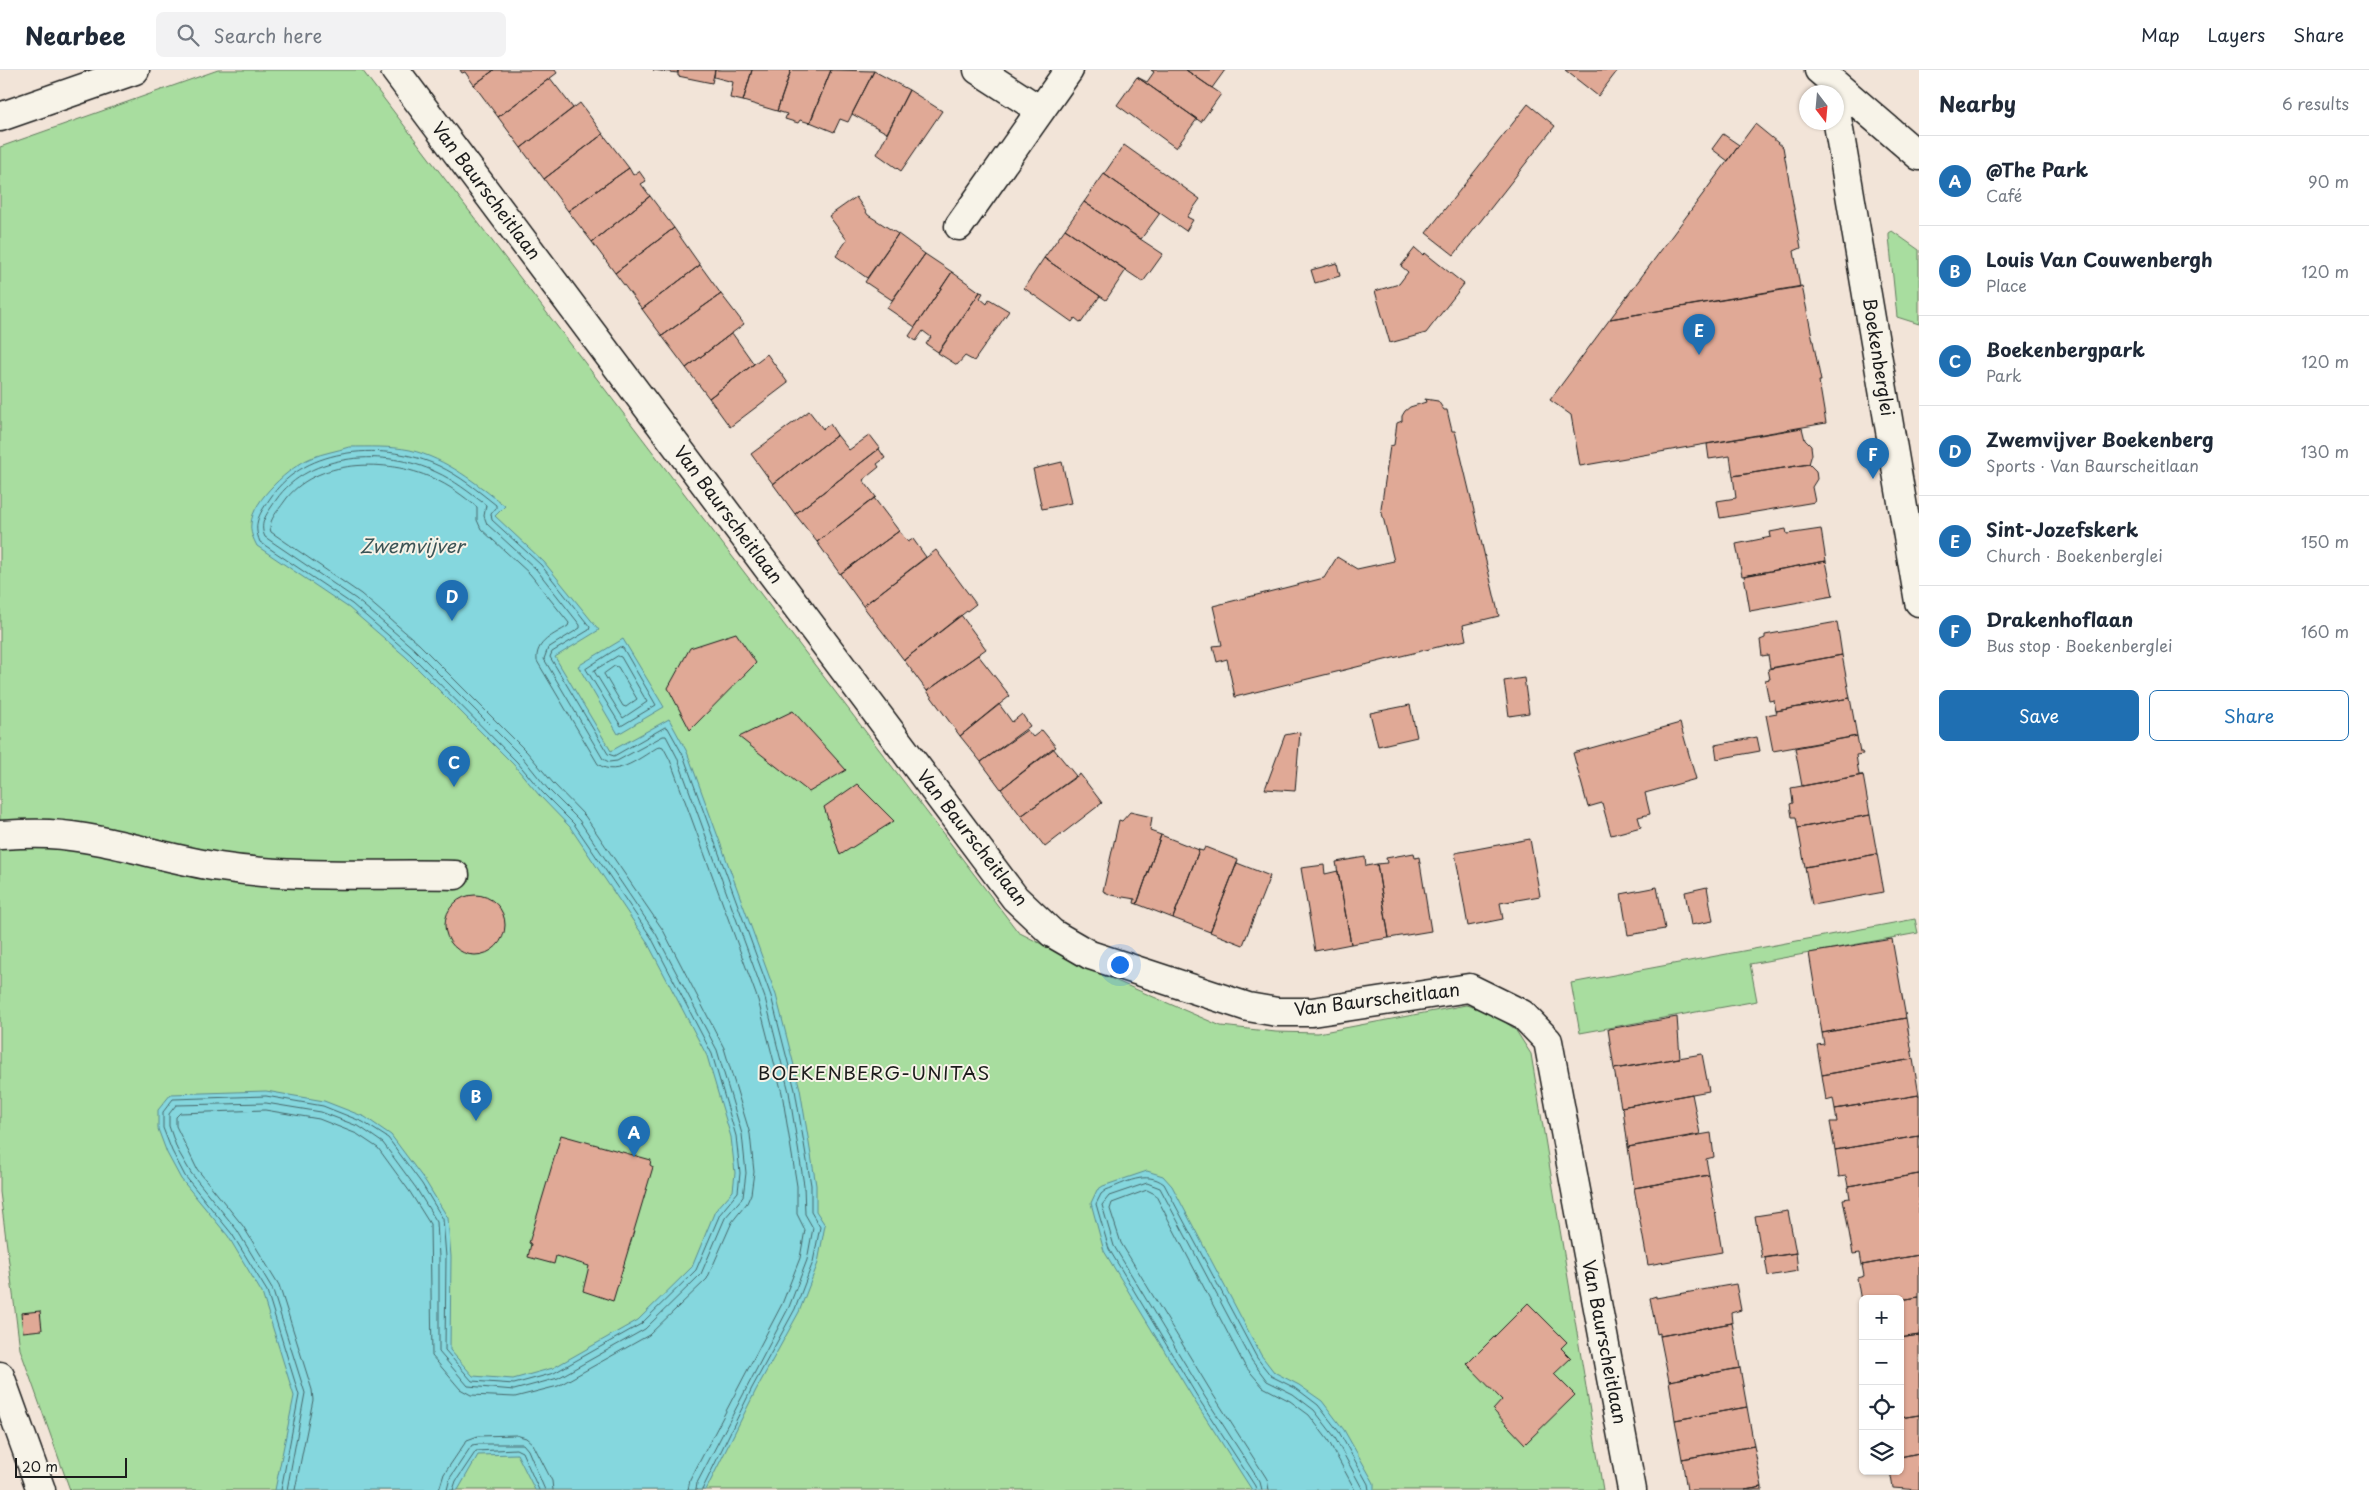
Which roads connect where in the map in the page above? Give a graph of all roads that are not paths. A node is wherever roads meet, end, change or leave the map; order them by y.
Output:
1 (135, 70) edge
2 (395, 70) edge
3 (978, 70) edge
4 (1069, 70) edge
5 (1829, 76) edge
6 (1040, 110) junction
7 (0, 117) edge
8 (1839, 130) edge
9 (1919, 156) edge
10 (959, 226) dead end
11 (1919, 602) edge
12 (0, 835) edge
13 (455, 875) dead end
14 (0, 1376) edge
15 (41, 1490) edge
16 (1632, 1490) edge

1 - 7 street
2 - 16 street, Van Baurscheitlaan
3 - 6 street
4 - 6 street
5 - 9 street
6 - 10 street
8 - 11 street, Boekenberglei
12 - 13 street
14 - 15 street

